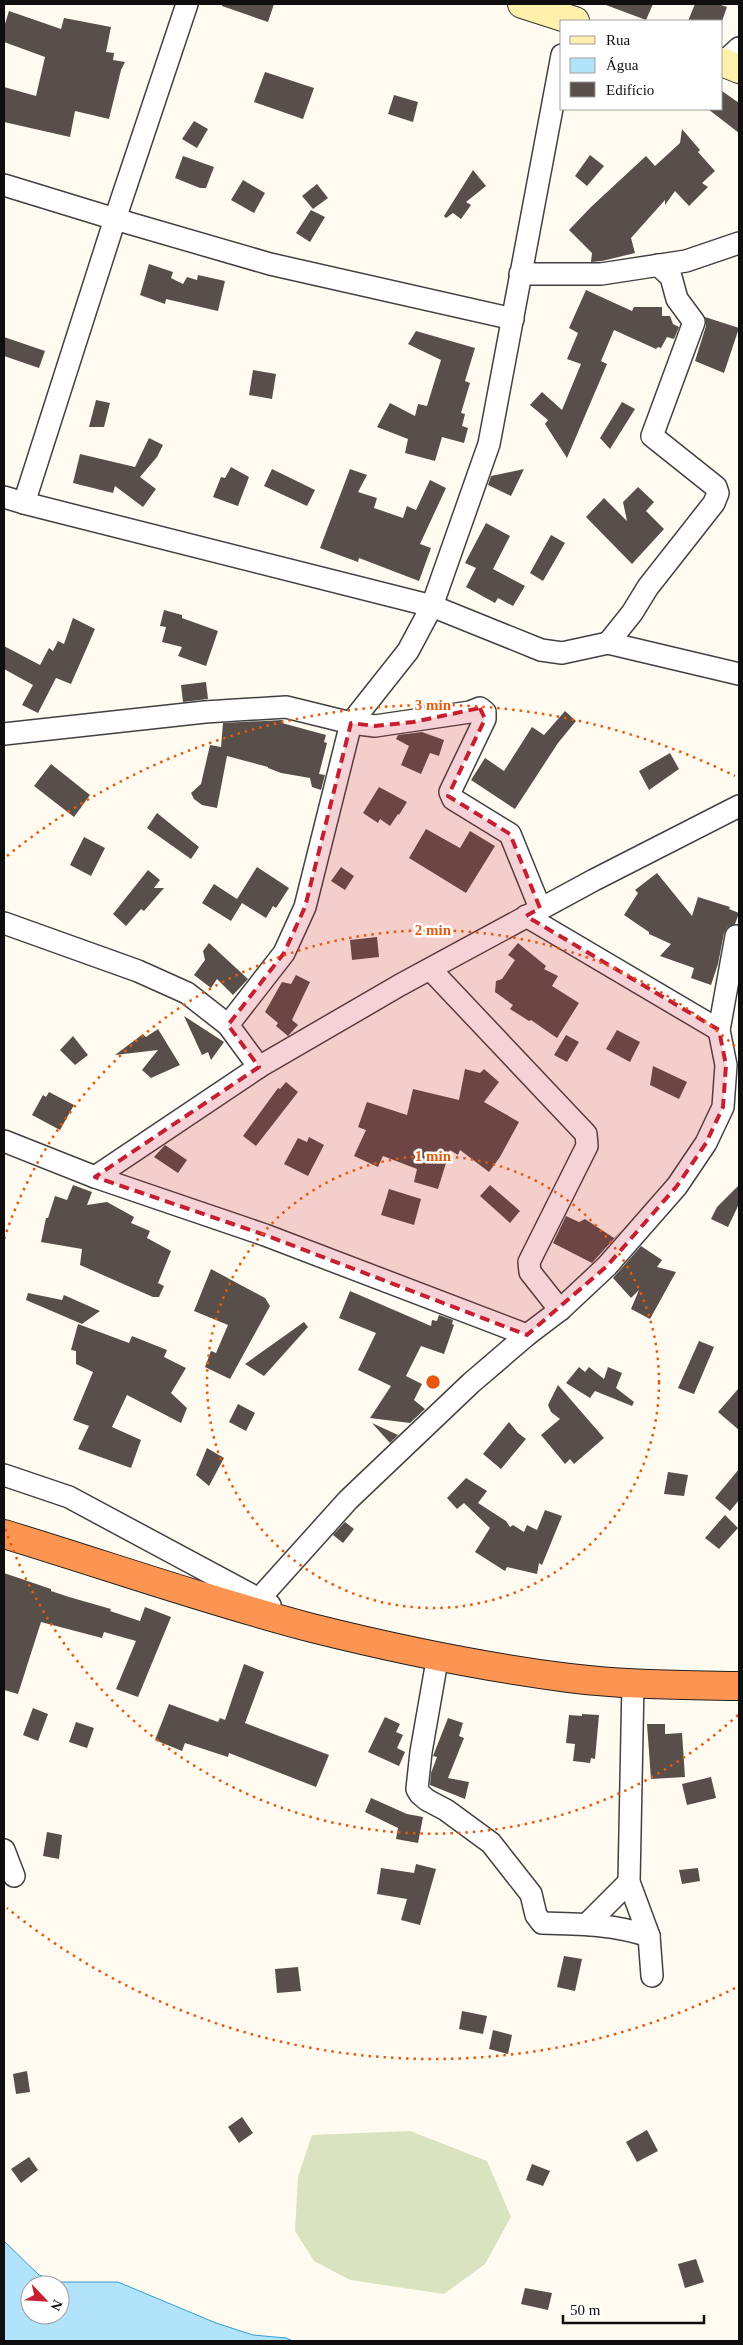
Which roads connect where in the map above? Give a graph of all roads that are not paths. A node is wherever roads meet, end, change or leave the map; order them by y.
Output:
1 (187, 4) edge
2 (522, 4) edge
3 (564, 16) edge
4 (560, 65) edge
5 (4, 185) edge
6 (115, 220) junction
7 (739, 243) edge
8 (658, 265) junction
9 (520, 274) junction
10 (514, 319) junction
11 (4, 497) edge
12 (24, 504) junction
13 (432, 606) junction
14 (608, 643) junction
15 (739, 674) edge
16 (351, 722) junction
17 (4, 734) edge
18 (739, 806) edge
19 (533, 912) junction
20 (4, 923) edge
21 (736, 936) dead end
22 (431, 970) junction
23 (228, 1025) junction
24 (719, 1030) junction
25 (259, 1067) junction
26 (4, 1141) edge
27 (95, 1177) junction
28 (560, 1310) junction
29 (527, 1335) junction
30 (4, 1475) edge
31 (4, 1534) edge
32 (259, 1599) junction
33 (312, 1628) junction
34 (438, 1655) junction
35 (633, 1682) junction
36 (739, 1686) edge
37 (4, 1850) edge
38 (14, 1876) dead end
39 (629, 1882) junction
40 (587, 1924) junction
41 (649, 1936) junction
42 (652, 1976) dead end

1 - 6 street
2 - 3 street
4 - 9 street
5 - 6 street
6 - 10 street
6 - 12 street
7 - 8 street
8 - 9 street
8 - 14 street
9 - 10 street
10 - 13 street
11 - 12 street
12 - 13 street
13 - 14 street
13 - 16 street
14 - 15 street
16 - 17 street
16 - 19 street
16 - 23 street
18 - 19 street
19 - 22 street
19 - 24 street
20 - 23 street
21 - 24 street
22 - 25 street
22 - 28 street
23 - 25 street
24 - 28 street
25 - 27 street
26 - 27 street
27 - 29 street
28 - 29 street
29 - 32 street
30 - 32 street
31 - 33 highway
32 - 33 street
33 - 34 highway
34 - 35 highway
34 - 40 street
35 - 36 highway
35 - 39 street
37 - 38 street
39 - 40 street
39 - 41 street
40 - 41 street
41 - 42 street

